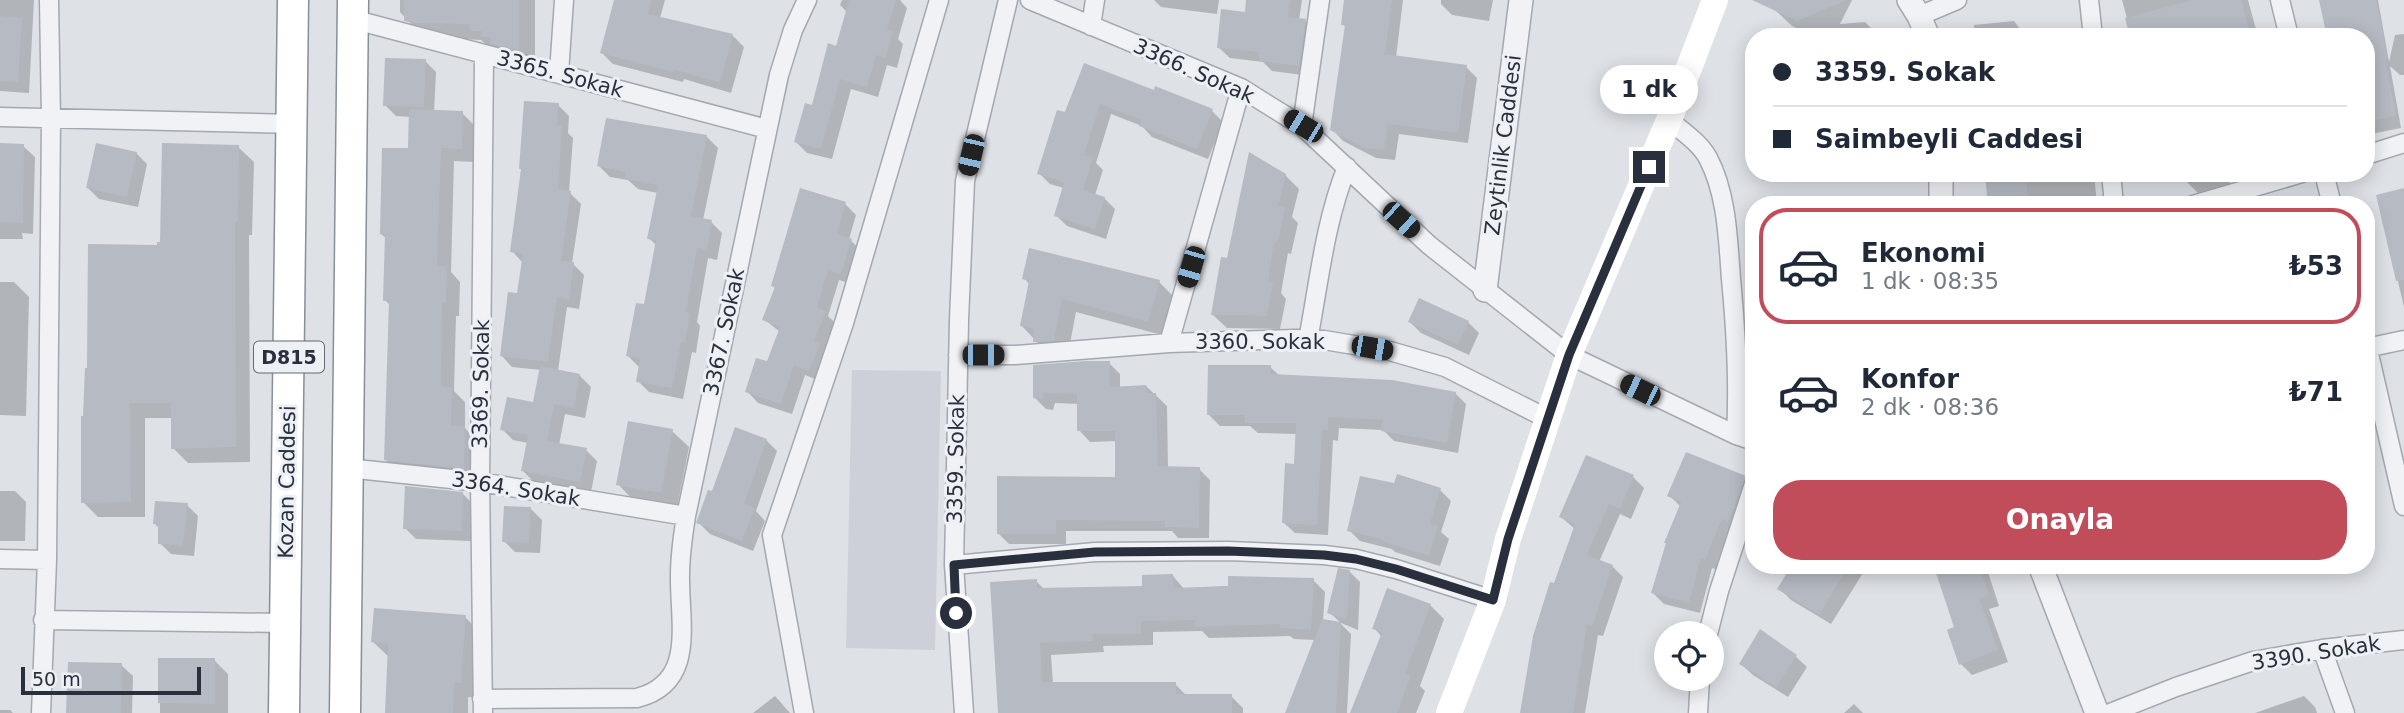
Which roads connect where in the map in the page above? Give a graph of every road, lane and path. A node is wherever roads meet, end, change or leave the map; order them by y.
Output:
1 (50, 0) edge
2 (293, 0) edge
3 (564, 0) edge
4 (807, 0) edge
5 (939, 0) edge
6 (1008, 0) edge
7 (1030, 0) edge
8 (1096, 0) edge
9 (1320, 0) edge
10 (1521, 0) edge
11 (1715, 0) edge
12 (1957, 0) edge
13 (2089, 0) edge
14 (2280, 0) edge
15 (353, 10) edge
16 (1919, 18) edge
17 (1091, 26) junction
18 (2092, 28) edge
19 (2287, 28) edge
20 (484, 54) junction
21 (559, 73) junction
22 (1241, 88) junction
23 (0, 117) edge
24 (51, 118) junction
25 (1669, 120) junction
26 (293, 124) junction
27 (1303, 126) junction
28 (767, 129) junction
29 (2404, 143) edge
30 (2375, 152) edge
31 (1347, 167) junction
32 (2271, 182) edge
33 (2224, 196) edge
34 (1485, 290) junction
35 (1308, 340) junction
36 (2404, 340) edge
37 (1169, 343) junction
38 (2375, 345) edge
39 (958, 355) junction
40 (1569, 355) junction
41 (2375, 381) edge
42 (1548, 419) junction
43 (1736, 435) junction
44 (1745, 438) edge
45 (346, 468) junction
46 (480, 482) junction
47 (2404, 506) edge
48 (1745, 512) edge
49 (685, 516) junction
50 (0, 559) edge
51 (47, 560) junction
52 (954, 565) junction
53 (2043, 574) edge
54 (1493, 600) junction
55 (43, 620) junction
56 (1711, 621) edge
57 (285, 623) junction
58 (2404, 640) edge
59 (2322, 649) junction
60 (1699, 691) edge
61 (483, 706) edge
62 (41, 713) edge
63 (284, 713) edge
64 (345, 713) edge
65 (804, 713) edge
66 (964, 713) edge
67 (1449, 713) edge
68 (1698, 713) edge
69 (2097, 713) edge
70 (2110, 713) edge
71 (2344, 713) edge

1 - 24 street
2 - 26 highway, Kozan Caddesi / D815
3 - 21 street
4 - 28 street, 3367. Sokak
5 - 65 street
6 - 39 street, 3359. Sokak
7 - 17 street, 3366. Sokak
8 - 17 street
9 - 27 street
10 - 34 street, Zeytinlik Caddesi
11 - 25 main road
12 - 16 street
13 - 18 street
14 - 19 street
15 - 20 street, 3365. Sokak
15 - 45 highway, D815
17 - 22 street, 3366. Sokak
20 - 21 street, 3365. Sokak
20 - 46 street, 3369. Sokak
21 - 28 street, 3365. Sokak
22 - 27 street, 3366. Sokak
22 - 37 street
23 - 24 street
24 - 26 street
24 - 51 street
25 - 40 main road
25 - 43 street
26 - 57 highway, Kozan Caddesi / D815
27 - 31 street, 3366. Sokak
28 - 49 street, 3367. Sokak
29 - 30 street
31 - 34 street, 3366. Sokak
31 - 35 street
32 - 33 street
34 - 40 street, 3366. Sokak
35 - 37 street, 3360. Sokak
35 - 42 street, 3360. Sokak
36 - 38 street
37 - 39 street, 3360. Sokak
39 - 52 street, 3359. Sokak
40 - 42 main road
40 - 43 street, 3366. Sokak
41 - 47 street
42 - 54 main road
43 - 44 street, 3366. Sokak
45 - 46 street, 3364. Sokak
45 - 64 highway, D815
46 - 49 street, 3364. Sokak
46 - 61 street, 3369. Sokak
48 - 56 street
49 - 61 street, 3367. Sokak
50 - 51 street
51 - 55 street
52 - 54 street
52 - 66 street, 3359. Sokak
53 - 69 street
54 - 67 main road
55 - 57 street
55 - 62 street
57 - 63 highway, Kozan Caddesi / D815
58 - 59 street, 3390. Sokak
59 - 70 street, 3390. Sokak
59 - 71 street
60 - 68 street

